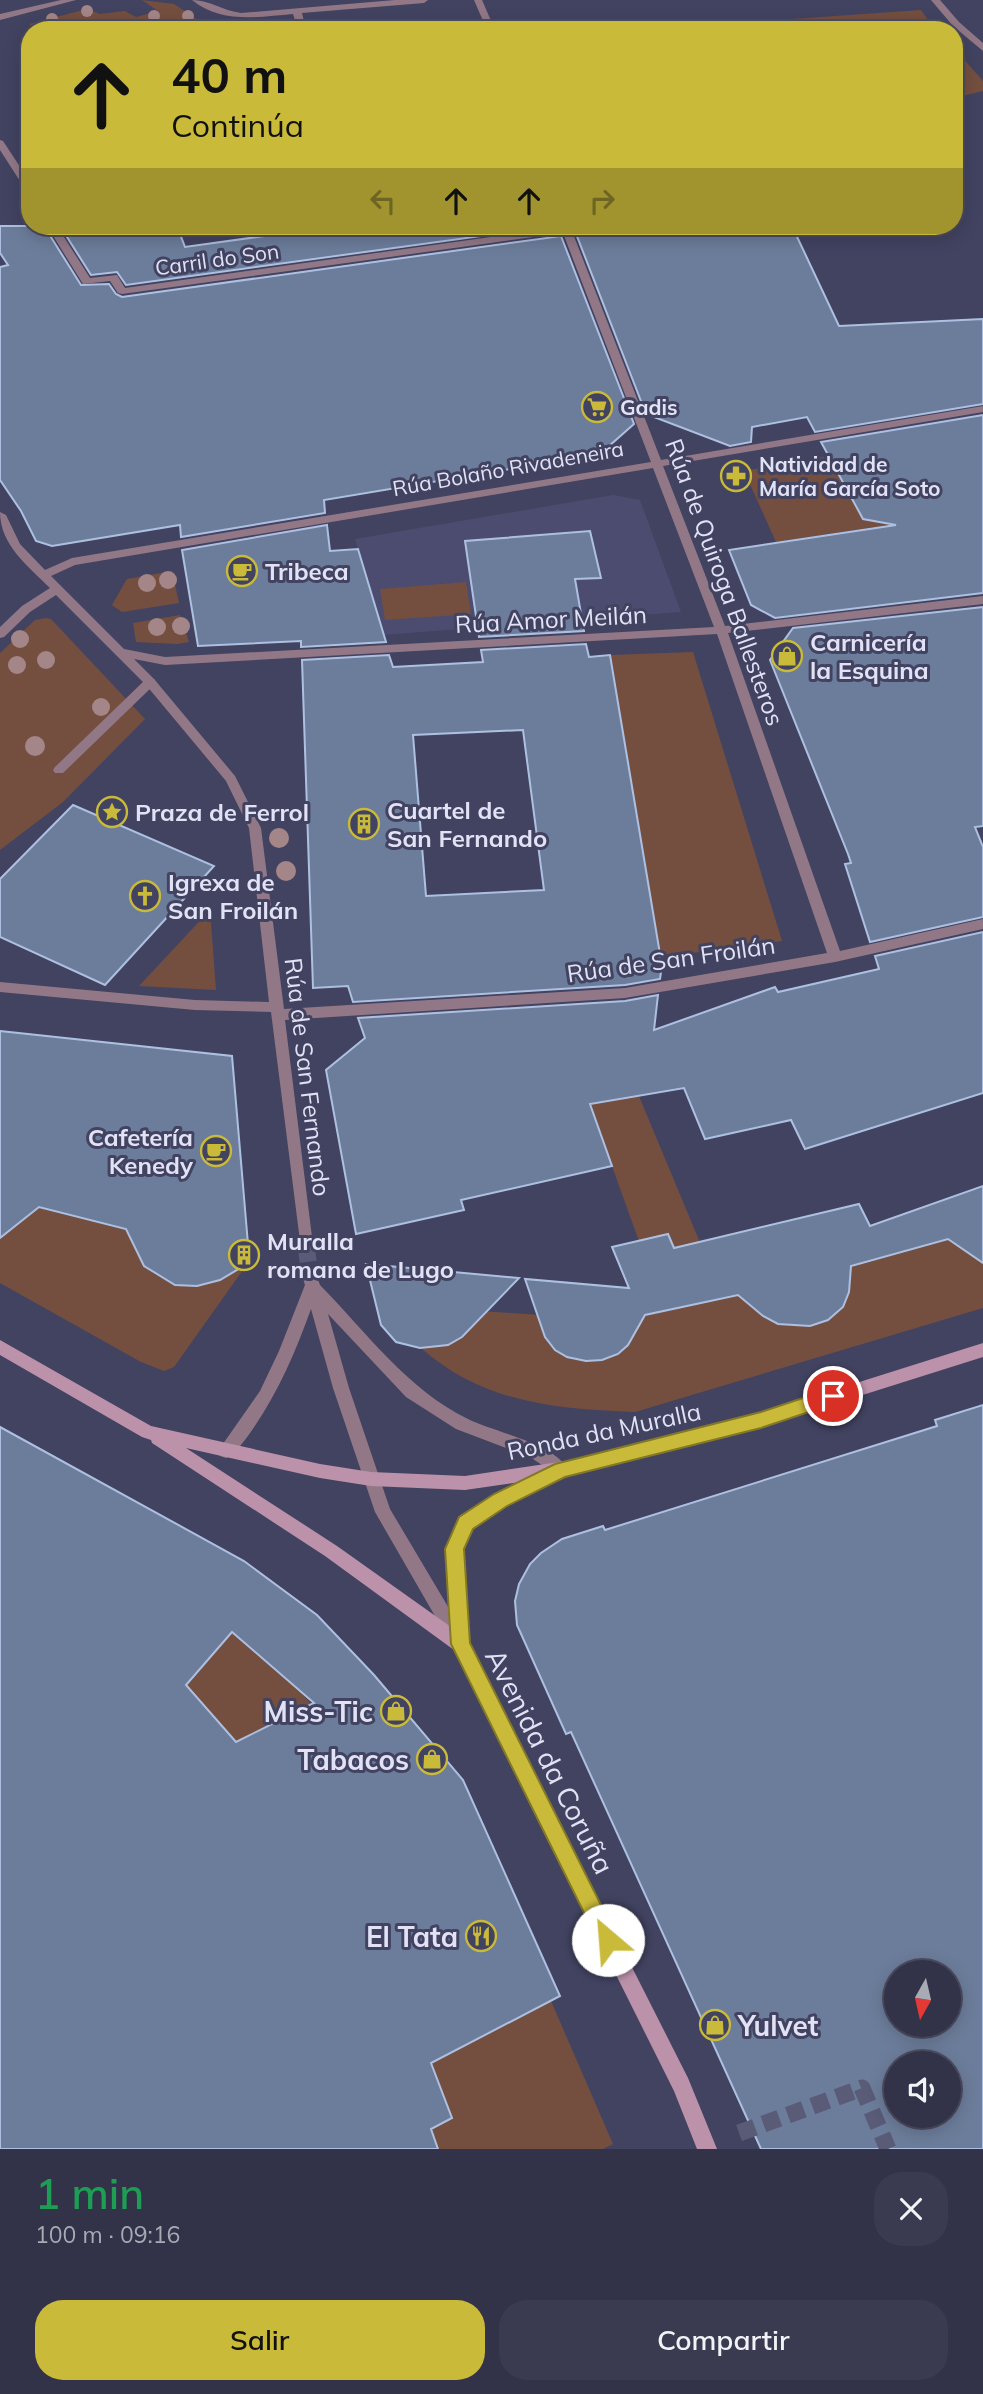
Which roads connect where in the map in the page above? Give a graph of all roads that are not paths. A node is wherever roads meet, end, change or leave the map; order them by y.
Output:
1 (72, 0) edge
2 (195, 0) edge
3 (424, 0) edge
4 (478, 0) edge
5 (935, 0) edge
6 (297, 11) junction
7 (0, 17) edge
8 (300, 21) edge
9 (487, 21) edge
10 (953, 21) edge
11 (963, 30) edge
12 (983, 48) edge
13 (0, 143) edge
14 (21, 176) edge
15 (58, 235) edge
16 (517, 235) edge
17 (569, 235) edge
18 (983, 409) edge
19 (658, 462) junction
20 (0, 515) edge
21 (15, 545) junction
22 (0, 548) edge
23 (43, 575) junction
24 (57, 589) junction
25 (983, 600) edge
26 (721, 630) junction
27 (0, 634) edge
28 (120, 652) junction
29 (150, 682) junction
30 (59, 769) dead end
31 (983, 924) edge
32 (835, 957) junction
33 (0, 987) edge
34 (276, 1011) junction
35 (306, 1245) tunnel mouth
36 (311, 1281) junction
37 (0, 1346) edge
38 (983, 1350) edge
39 (148, 1432) junction
40 (226, 1451) junction
41 (560, 1470) junction
42 (371, 1479) junction
43 (460, 1644) junction
44 (707, 2149) edge

1 - 7 street
2 - 6 street
3 - 6 street
4 - 9 street
5 - 10 street
6 - 8 street
11 - 12 street
13 - 14 street
15 - 16 street, Carril do Son
17 - 19 street, Rúa de Quiroga Ballesteros
18 - 19 street, Rúa Bolaño Rivadeneira
19 - 23 street, Rúa Bolaño Rivadeneira
19 - 26 street, Rúa de Quiroga Ballesteros
20 - 21 street, Rúa de San Fernando
21 - 22 street
21 - 23 street, Rúa de San Fernando
23 - 24 street, Rúa de San Fernando
24 - 27 street
24 - 28 street, Rúa de San Fernando
25 - 26 street, Rúa Amor Meilán
26 - 28 street, Rúa Amor Meilán
26 - 32 street, Rúa de Quiroga Ballesteros
28 - 29 street, Rúa de San Fernando
29 - 30 street
29 - 34 street, Rúa de San Fernando
31 - 32 street, Rúa de San Froilán
32 - 34 street, Rúa de San Froilán
33 - 34 street
34 - 35 street, Rúa de San Fernando
36 - 40 street
36 - 41 street
36 - 42 street
37 - 39 street, Ronda da Muralla
38 - 41 street, Ronda da Muralla
39 - 40 street, Ronda da Muralla
39 - 43 street
40 - 42 street, Ronda da Muralla
41 - 42 street, Ronda da Muralla
41 - 43 street
42 - 43 street, Avenida da Coruña
43 - 44 street, Avenida da Coruña

